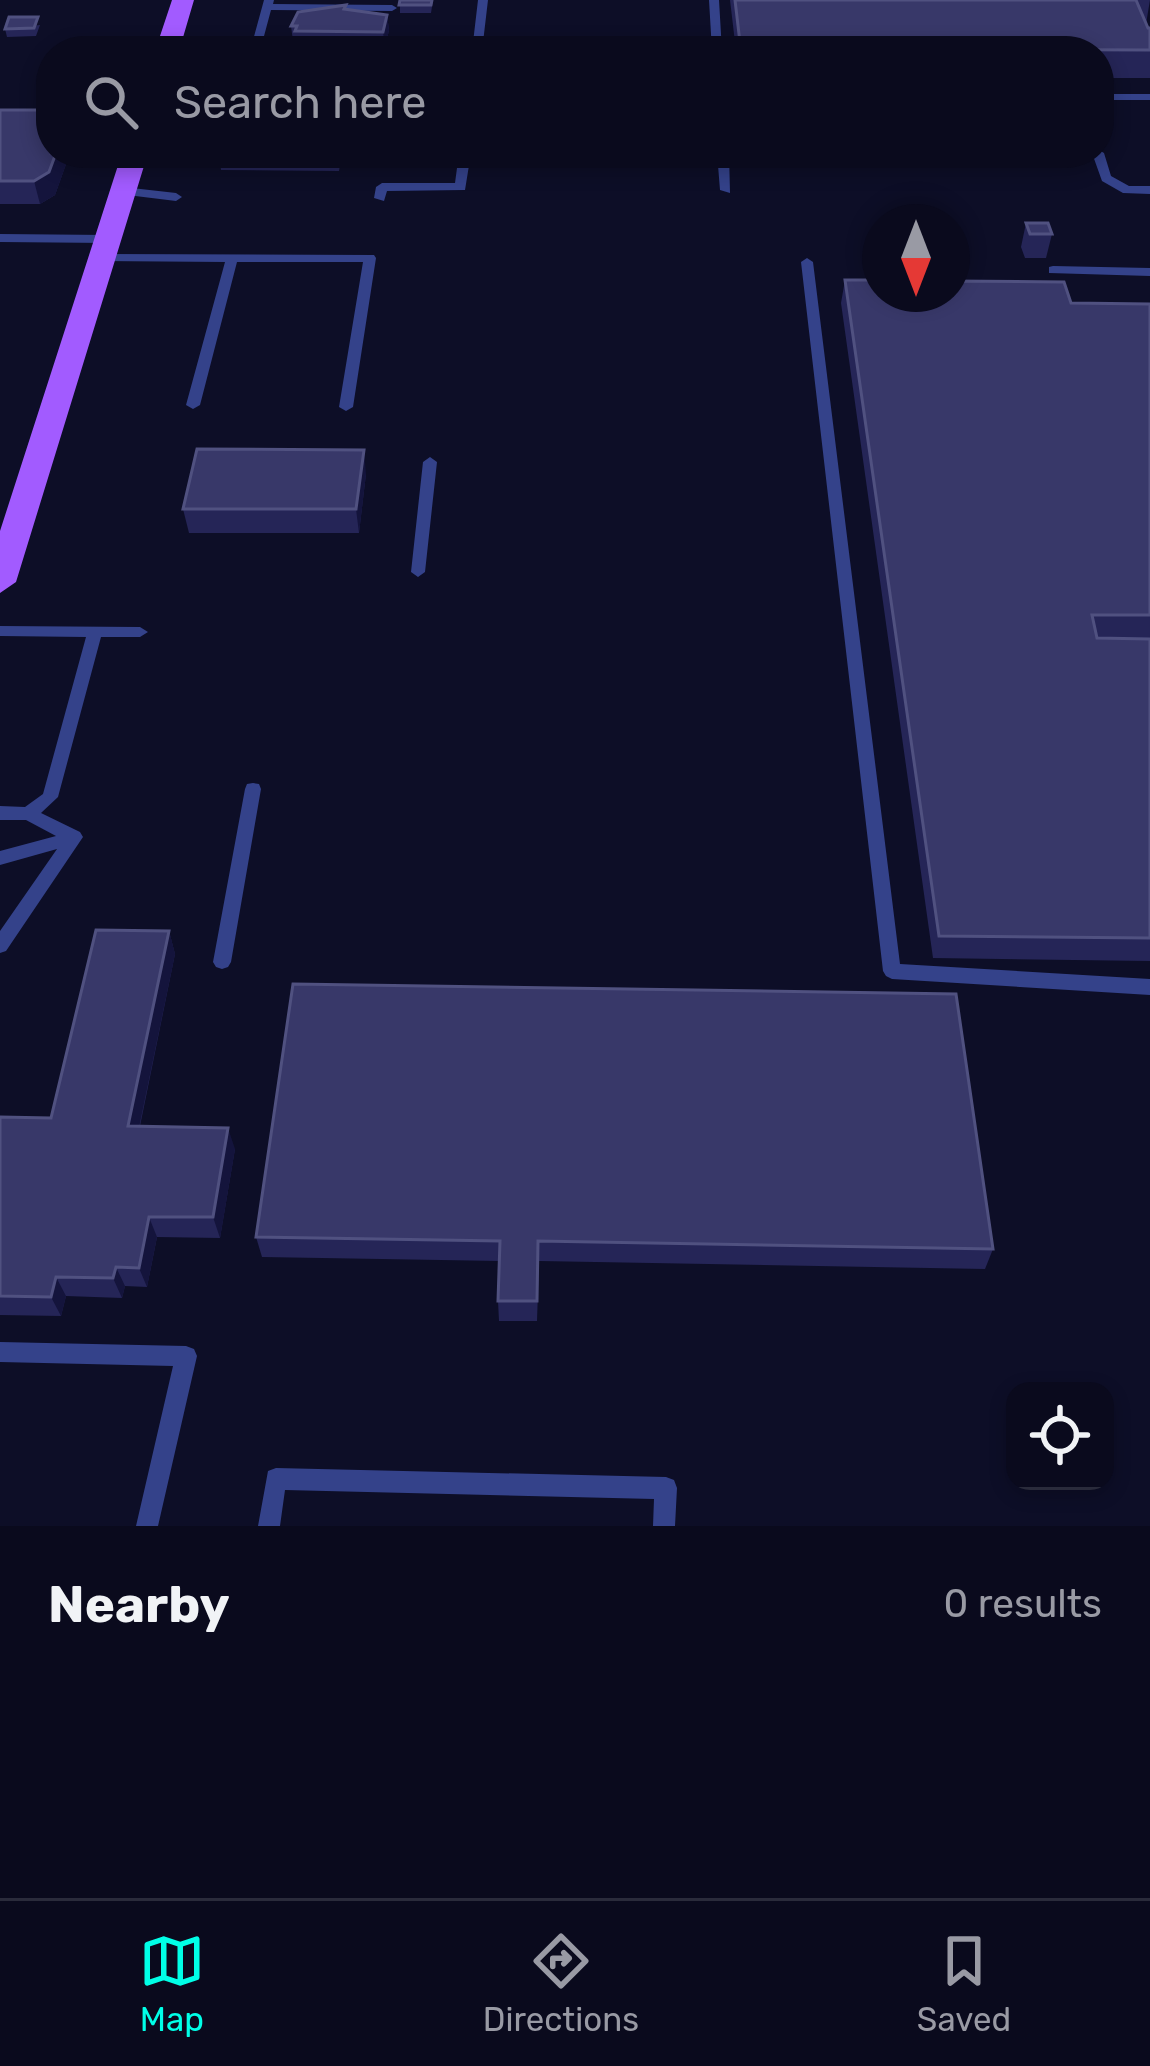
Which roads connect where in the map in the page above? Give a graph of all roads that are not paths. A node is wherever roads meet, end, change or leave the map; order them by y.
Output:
1 (183, 0) edge
2 (483, 0) edge
3 (714, 0) edge
4 (268, 4) edge
5 (392, 8) dead end
6 (172, 36) edge
7 (259, 36) edge
8 (479, 36) edge
9 (716, 36) edge
10 (1114, 97) edge
11 (1150, 97) edge
12 (130, 168) edge
13 (463, 168) edge
14 (724, 168) edge
15 (1103, 168) edge
16 (726, 190) dead end
17 (1150, 190) edge
18 (123, 191) junction
19 (176, 197) dead end
20 (380, 198) dead end
21 (3, 238) edge
22 (105, 248) junction
23 (0, 255) edge
24 (232, 258) junction
25 (807, 262) dead end
26 (1053, 270) dead end
27 (1150, 272) edge
28 (193, 405) dead end
29 (346, 406) dead end
30 (430, 461) dead end
31 (418, 572) dead end
32 (0, 582) edge
33 (0, 631) edge
34 (95, 632) junction
35 (140, 632) dead end
36 (253, 789) dead end
37 (0, 813) edge
38 (28, 814) junction
39 (74, 837) junction
40 (0, 858) edge
41 (0, 946) edge
42 (222, 962) dead end
43 (1150, 987) edge
44 (0, 1352) edge
45 (147, 1526) edge
46 (269, 1526) edge
47 (664, 1526) edge

1 - 6 main road
2 - 8 lane
3 - 9 lane
4 - 5 lane
4 - 7 lane
10 - 11 lane
12 - 18 main road
13 - 20 lane
14 - 16 lane
15 - 17 lane
18 - 19 lane
18 - 22 main road
21 - 22 lane
21 - 23 lane
22 - 24 lane
22 - 32 main road
24 - 28 lane
24 - 29 lane
25 - 43 lane
26 - 27 lane
30 - 31 lane
33 - 34 lane
34 - 35 lane
34 - 38 lane
36 - 42 lane
37 - 38 lane
38 - 39 lane
39 - 40 lane
39 - 41 lane
44 - 45 lane
46 - 47 lane

